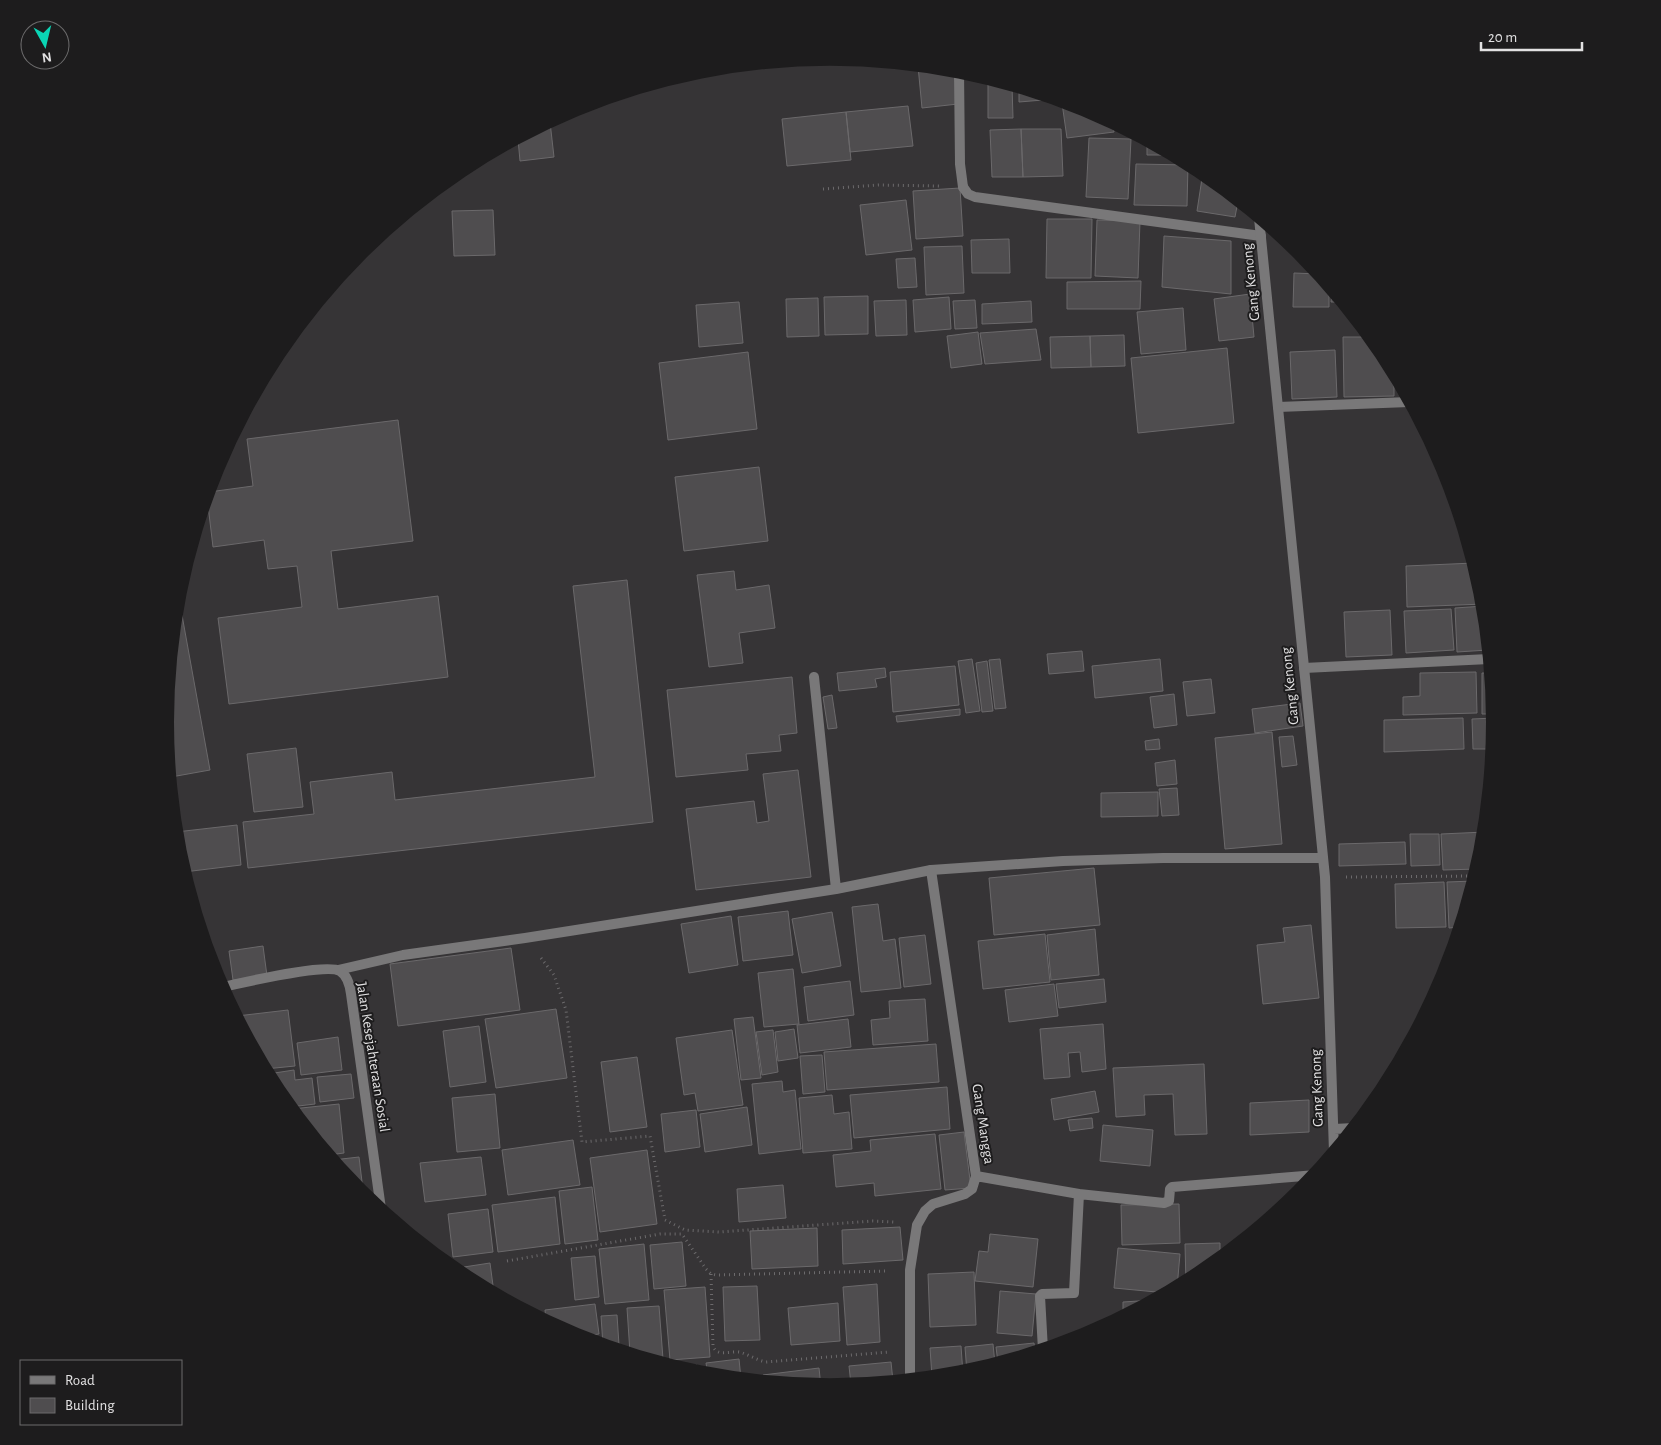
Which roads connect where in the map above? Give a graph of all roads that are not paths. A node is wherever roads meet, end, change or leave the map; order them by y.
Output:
1 (959, 79) edge
2 (1260, 226) edge
3 (1261, 236) junction
4 (1403, 402) edge
5 (1278, 407) junction
6 (1483, 659) edge
7 (1304, 668) junction
8 (814, 677) dead end
9 (1322, 858) junction
10 (931, 870) junction
11 (836, 889) junction
12 (338, 970) junction
13 (229, 986) edge
14 (1346, 1128) edge
15 (1334, 1129) junction
16 (1334, 1143) edge
17 (976, 1176) junction
18 (1305, 1176) edge
19 (1079, 1194) junction
20 (379, 1198) edge
21 (1043, 1343) edge
22 (910, 1374) edge

1 - 3 street
2 - 3 street, Gang Kenong
3 - 5 street, Gang Kenong
4 - 5 street
5 - 7 street, Gang Kenong
6 - 7 street
7 - 9 street, Gang Kenong
8 - 11 street
9 - 10 street
9 - 15 street, Gang Kenong
10 - 11 street
10 - 17 street, Gang Mangga
11 - 12 street
12 - 13 street, Jalan Kesejahteraan Sosial
12 - 20 street, Jalan Kesejahteraan Sosial
14 - 15 street
15 - 16 street, Gang Kenong
17 - 19 street
17 - 22 street, Gang Mangga
18 - 19 street
19 - 21 street

